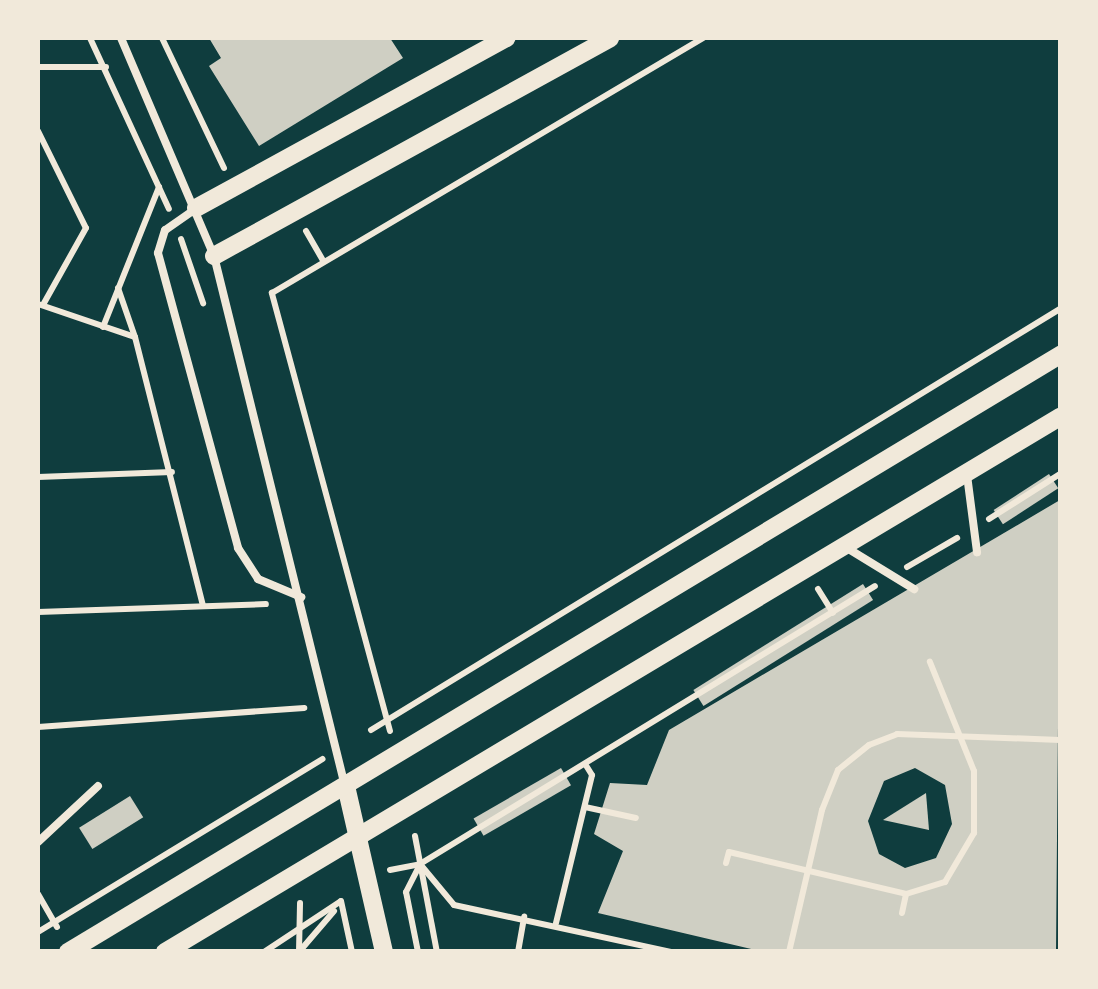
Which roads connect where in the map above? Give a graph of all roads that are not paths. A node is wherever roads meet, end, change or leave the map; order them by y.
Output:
1 (121, 38) edge
2 (507, 38) edge
3 (610, 38) edge
4 (196, 208) junction
5 (214, 256) junction
6 (1060, 355) edge
7 (1060, 417) edge
8 (967, 475) junction
9 (847, 548) junction
10 (977, 552) dead end
11 (914, 590) dead end
12 (301, 598) junction
13 (98, 786) dead end
14 (346, 786) junction
15 (359, 840) junction
16 (38, 842) edge
17 (64, 943) edge
18 (165, 952) edge
19 (384, 952) edge

1 - 4 lane
2 - 4 street
3 - 5 street
4 - 5 lane
4 - 12 lane
5 - 12 lane
6 - 14 street
7 - 8 street
8 - 9 street
8 - 10 lane
9 - 11 lane
9 - 15 street
12 - 14 lane
13 - 16 lane
14 - 15 street
14 - 17 street
15 - 18 street
15 - 19 street

